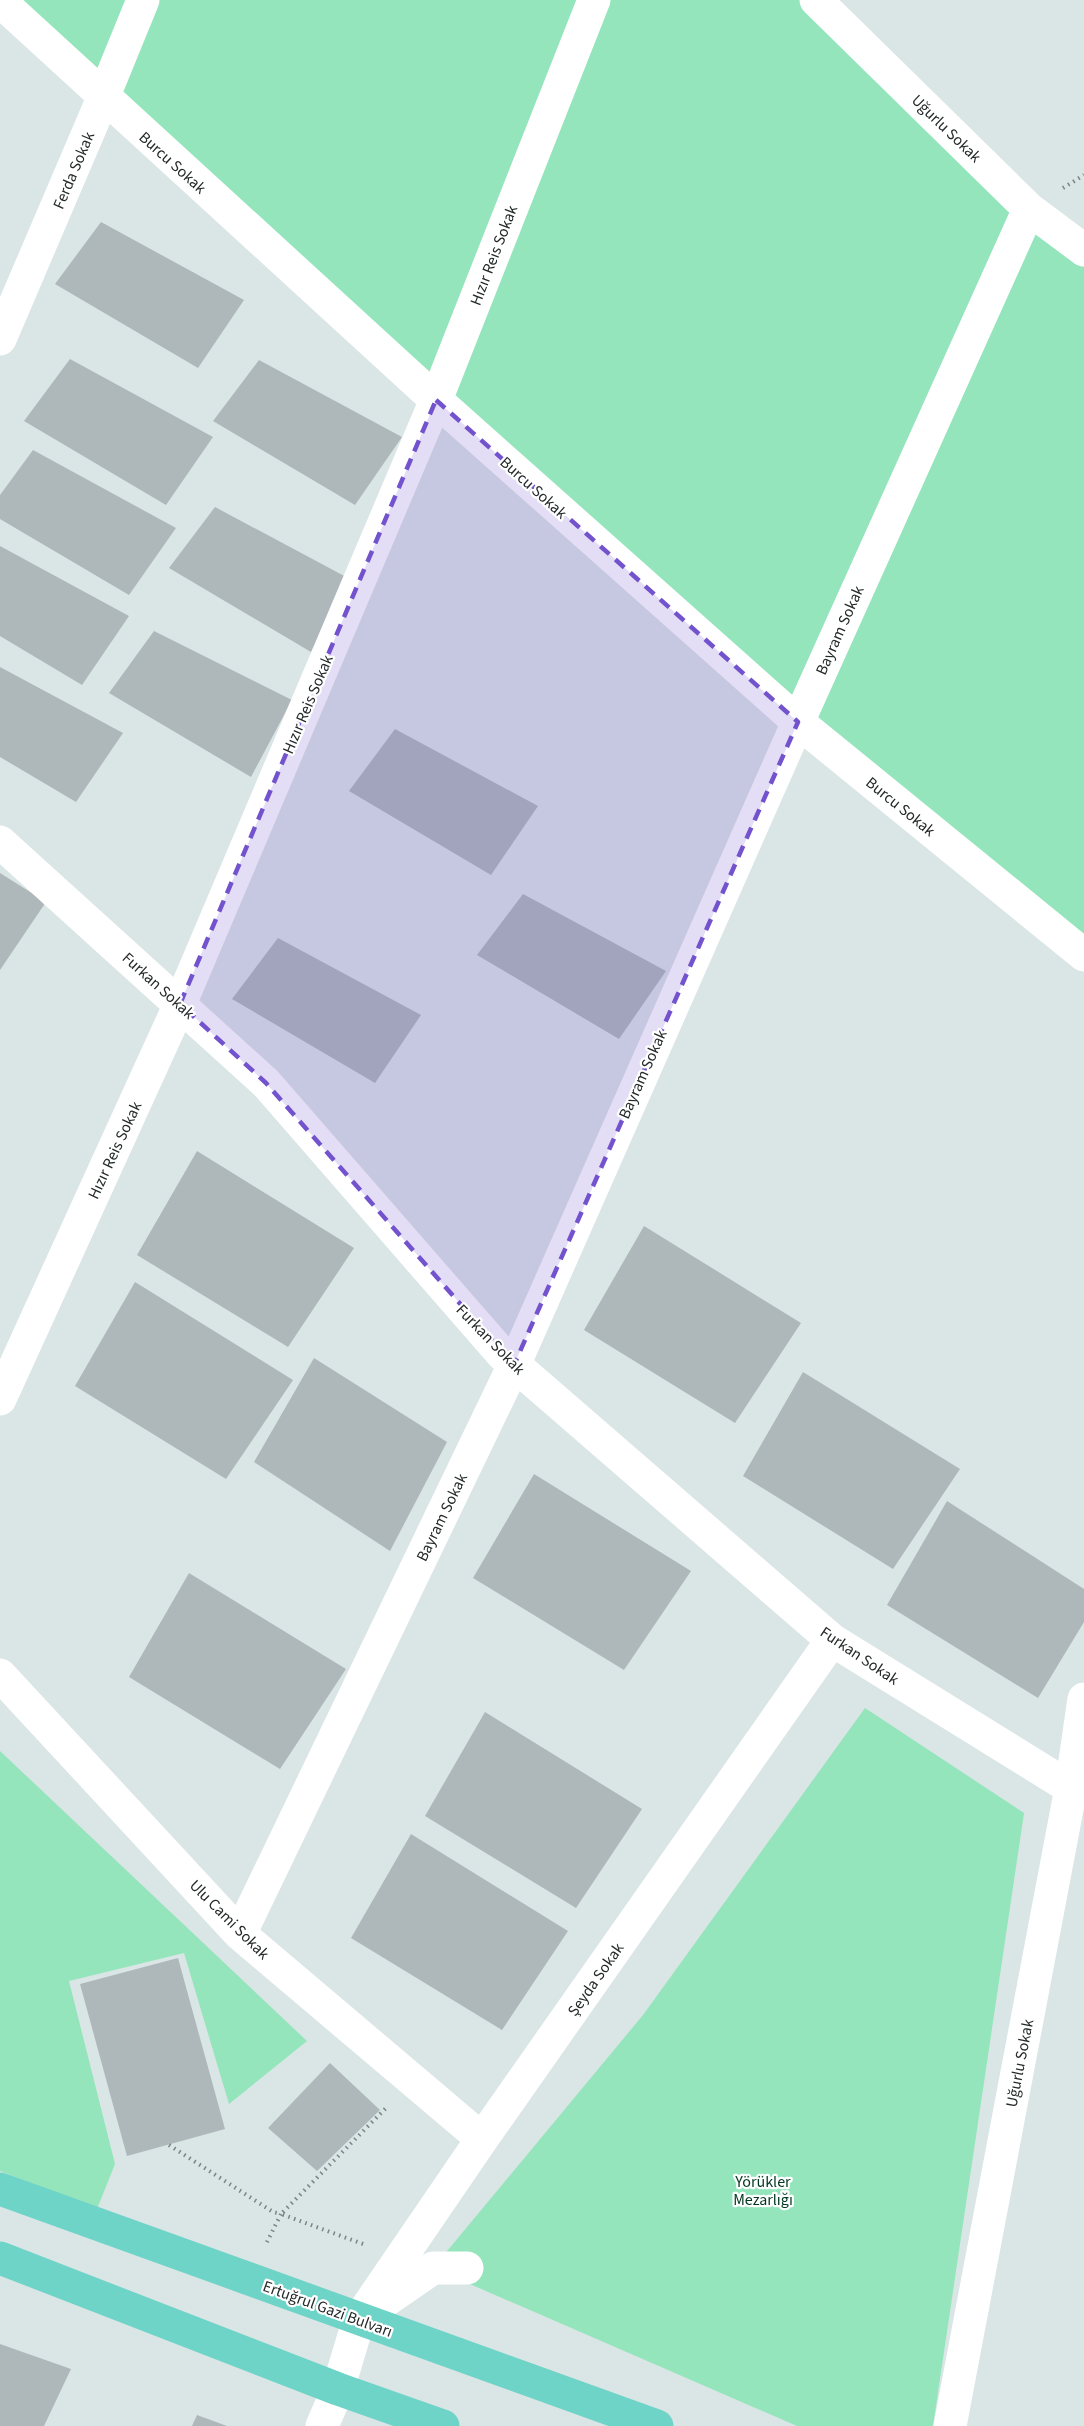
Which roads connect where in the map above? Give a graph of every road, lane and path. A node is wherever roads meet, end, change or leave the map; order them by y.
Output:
1 (143, 0) edge
2 (594, 0) edge
3 (816, 0) edge
4 (0, 1) edge
5 (103, 98) junction
6 (1029, 209) junction
7 (1084, 250) edge
8 (0, 339) edge
9 (436, 400) junction
10 (798, 722) junction
11 (0, 842) edge
12 (1084, 956) edge
13 (180, 1004) junction
14 (514, 1365) junction
15 (0, 1399) edge
16 (832, 1640) junction
17 (0, 1675) edge
18 (1084, 1699) edge
19 (1071, 1788) junction
20 (240, 1934) junction
21 (412, 2081) junction
22 (482, 2139) junction
23 (169, 2145) dead end
24 (0, 2189) edge
25 (281, 2214) junction
26 (0, 2258) edge
27 (402, 2258) junction
28 (467, 2268) dead end
29 (249, 2279) junction
30 (359, 2319) junction
31 (338, 2389) junction
32 (322, 2426) edge
33 (443, 2426) edge
34 (657, 2426) edge
35 (950, 2426) edge

1 - 5 street, Ferda Sokak
2 - 9 street, Hızır Reis Sokak
3 - 6 street, Uğurlu Sokak
4 - 5 street, Burcu Sokak
5 - 8 street, Ferda Sokak
5 - 9 street, Burcu Sokak
6 - 7 street, Uğurlu Sokak
6 - 10 street, Bayram Sokak
9 - 10 street, Burcu Sokak
9 - 13 street, Hızır Reis Sokak
10 - 12 street, Burcu Sokak
10 - 14 street, Bayram Sokak
11 - 13 street, Furkan Sokak
13 - 14 street, Furkan Sokak
13 - 15 street, Hızır Reis Sokak
14 - 16 street, Furkan Sokak
14 - 20 street, Bayram Sokak
16 - 19 street, Furkan Sokak
16 - 22 street, Şeyda Sokak
17 - 20 street, Ulu Cami Sokak
18 - 19 street, Uğurlu Sokak
19 - 35 street, Uğurlu Sokak
20 - 21 street, Ulu Cami Sokak
21 - 22 street, Ulu Cami Sokak
21 - 25 path
22 - 27 street, Şeyda Sokak
23 - 25 path
24 - 29 main road, Ertuğrul Gazi Bulvarı
25 - 27 path
25 - 29 path
26 - 31 main road
27 - 30 street, Şeyda Sokak
28 - 30 street
29 - 30 main road, Ertuğrul Gazi Bulvarı
30 - 31 street, Şeyda Sokak
30 - 34 main road, Ertuğrul Gazi Bulvarı
31 - 32 street, Şeyda Sokak
31 - 33 main road

